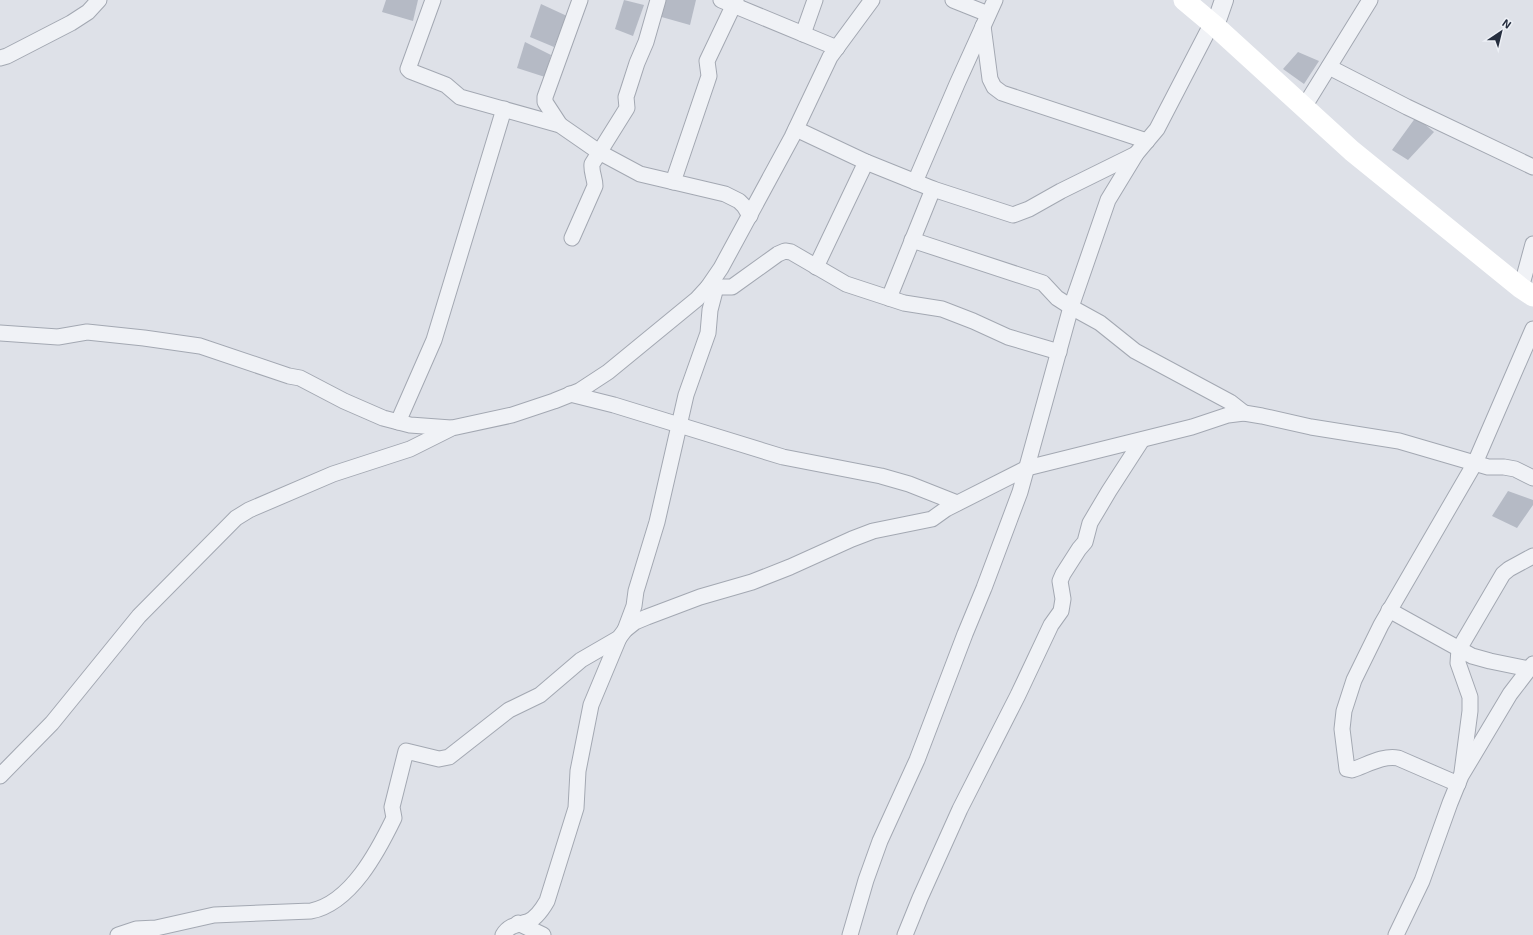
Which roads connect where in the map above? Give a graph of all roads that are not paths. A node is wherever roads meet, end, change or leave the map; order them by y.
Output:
1 (99, 0) edge
2 (433, 0) edge
3 (580, 0) edge
4 (658, 0) edge
5 (815, 0) edge
6 (872, 0) edge
7 (953, 0) edge
8 (995, 0) edge
9 (1184, 0) edge
10 (1224, 0) edge
11 (1370, 0) edge
12 (731, 2) edge
13 (986, 20) junction
14 (1214, 25) junction
15 (803, 34) junction
16 (837, 48) junction
17 (0, 58) edge
18 (1329, 67) junction
19 (1304, 107) junction
20 (504, 109) junction
21 (560, 125) junction
22 (796, 129) junction
23 (1147, 141) junction
24 (599, 152) junction
25 (1136, 154) junction
26 (866, 162) junction
27 (1533, 167) edge
28 (673, 182) junction
29 (916, 182) junction
30 (933, 189) junction
31 (750, 216) junction
32 (572, 238) dead end
33 (912, 240) junction
34 (1533, 244) edge
35 (816, 268) junction
36 (712, 287) junction
37 (1527, 292) edge
38 (889, 298) junction
39 (1071, 308) junction
40 (1533, 329) edge
41 (0, 333) edge
42 (1059, 352) junction
43 (570, 394) junction
44 (1244, 413) junction
45 (398, 422) junction
46 (679, 425) junction
47 (452, 428) junction
48 (1142, 440) junction
49 (1475, 463) junction
50 (1027, 468) junction
51 (1533, 478) edge
52 (957, 503) junction
53 (1533, 556) edge
54 (1389, 610) junction
55 (622, 634) junction
56 (1459, 649) junction
57 (1531, 666) edge
58 (0, 776) edge
59 (1460, 780) junction
60 (518, 923) junction
61 (118, 935) edge
62 (503, 935) edge
63 (543, 935) edge
64 (850, 935) edge
65 (906, 935) edge
66 (1396, 935) edge

1 - 17 street
2 - 20 street
3 - 21 street
4 - 24 street
5 - 15 street
6 - 16 street
7 - 13 street
8 - 13 street
9 - 14 main road
10 - 14 street
11 - 18 street
12 - 15 street
12 - 28 street
13 - 23 street
13 - 29 street
14 - 19 main road
14 - 23 street
15 - 16 street
16 - 22 street
18 - 19 street
18 - 27 street
19 - 37 main road
20 - 21 street
20 - 45 street
21 - 24 street
22 - 26 street
22 - 31 street
23 - 25 street
24 - 28 street
24 - 32 street
25 - 30 street
25 - 39 street
26 - 29 street
26 - 35 street
28 - 31 street
29 - 30 street
30 - 33 street
31 - 36 street
33 - 38 street
33 - 39 street
34 - 37 street
35 - 36 street
35 - 38 street
36 - 43 street
36 - 46 street
38 - 42 street
39 - 42 street
39 - 44 street
40 - 49 street
41 - 45 street
42 - 50 street
43 - 46 street
43 - 47 street
44 - 48 street
44 - 49 street
45 - 47 street
46 - 52 street
46 - 55 street
47 - 58 street
48 - 50 street
48 - 65 street
49 - 51 street
49 - 54 street
50 - 52 street
50 - 64 street
52 - 55 street
53 - 56 street
54 - 56 street
54 - 59 street
55 - 60 street
55 - 61 street
56 - 57 street
56 - 59 street
57 - 59 street
59 - 66 street
60 - 62 street
60 - 63 street

